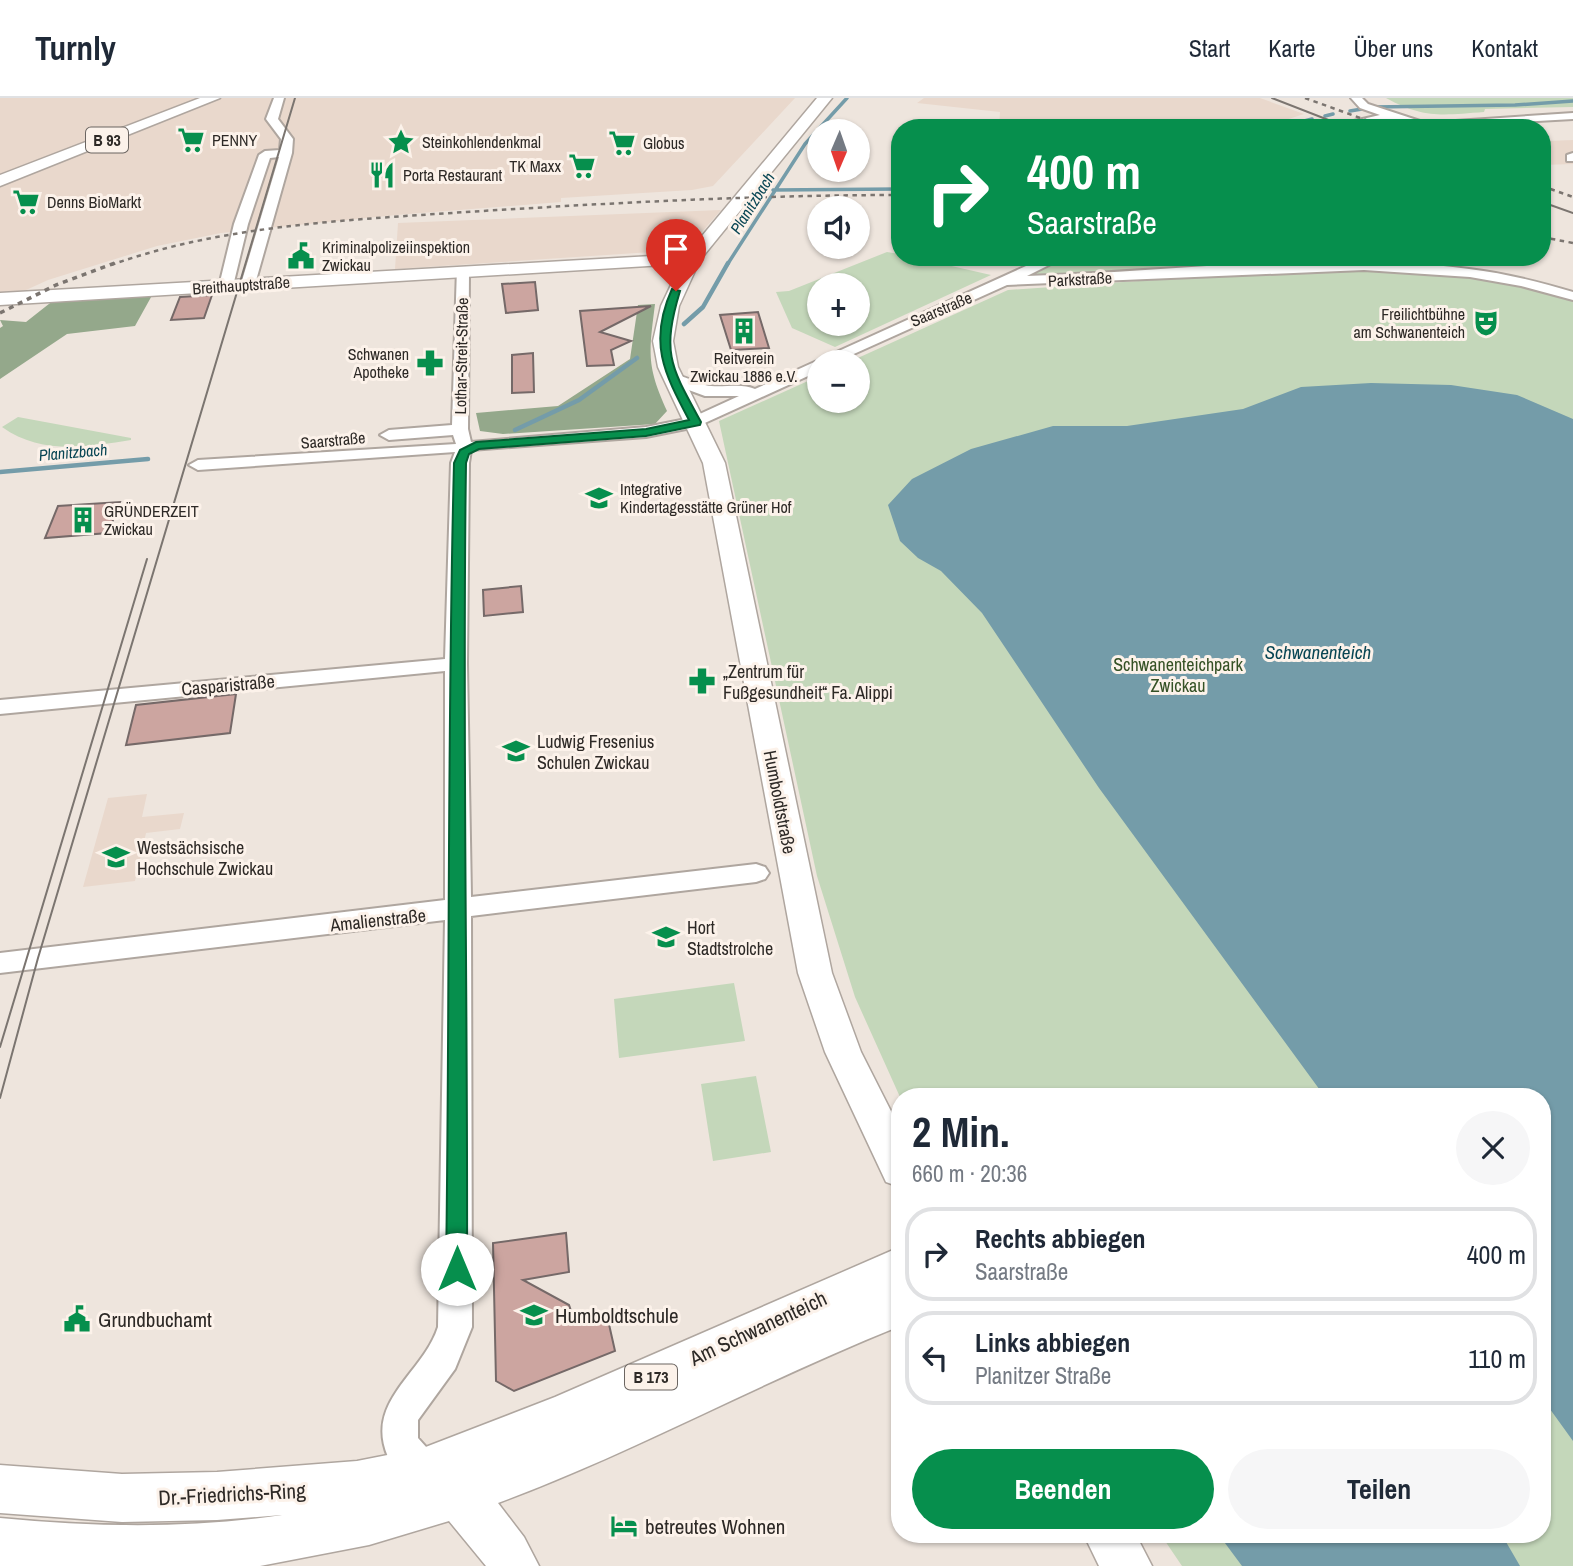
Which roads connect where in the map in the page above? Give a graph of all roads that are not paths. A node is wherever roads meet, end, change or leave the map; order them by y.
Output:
1 (198, 98) edge
2 (213, 98) edge
3 (279, 98) edge
4 (825, 98) edge
5 (1356, 98) edge
6 (1390, 116) junction
7 (1573, 116) edge
8 (1375, 119) edge
9 (1400, 119) edge
10 (1529, 119) edge
11 (286, 153) junction
12 (0, 172) edge
13 (0, 181) edge
14 (692, 259) junction
15 (1038, 266) edge
16 (1303, 266) edge
17 (1378, 266) edge
18 (462, 271) junction
19 (1004, 281) junction
20 (248, 284) junction
21 (226, 286) junction
22 (1573, 296) edge
23 (0, 299) edge
24 (851, 350) edge
25 (807, 371) edge
26 (673, 379) junction
27 (763, 391) junction
28 (696, 422) junction
29 (463, 443) junction
30 (206, 465) dead end
31 (456, 664) junction
32 (0, 707) edge
33 (756, 873) dead end
34 (456, 911) junction
35 (0, 963) edge
36 (891, 1151) edge
37 (891, 1270) edge
38 (891, 1310) edge
39 (439, 1482) junction
40 (0, 1489) edge
41 (0, 1542) edge
42 (1113, 1543) edge
43 (514, 1566) edge
44 (1127, 1566) edge

1 - 12 main road, B 93
2 - 13 main road, B 93
3 - 11 street
4 - 14 main road, Humboldtstraße
5 - 6 street
6 - 8 street
6 - 9 street
7 - 10 street
11 - 20 street
11 - 21 street
14 - 18 main road, Breithauptstraße
14 - 26 main road, Humboldtstraße
15 - 19 street, Saarstraße
16 - 19 street, Parkstraße
17 - 22 street, Parkstraße
18 - 20 main road, Breithauptstraße
18 - 29 street, Lothar-Streit-Straße
19 - 24 street, Saarstraße
20 - 21 main road, Breithauptstraße
21 - 23 main road, Breithauptstraße
25 - 27 street, Saarstraße
26 - 27 street, Saarstraße
26 - 28 main road, Humboldtstraße
27 - 28 street, Saarstraße
28 - 29 street, Saarstraße
28 - 36 main road, Humboldtstraße
29 - 30 street, Saarstraße
29 - 31 street, Lothar-Streit-Straße
31 - 32 street, Casparistraße
31 - 34 street, Lothar-Streit-Straße
33 - 34 street, Amalienstraße
34 - 35 street, Amalienstraße
34 - 39 street, Lothar-Streit-Straße
37 - 39 main road, Am Schwanenteich / B 173
38 - 39 main road, Am Schwanenteich / B 173
39 - 40 main road, Dr.-Friedrichs-Ring / B 173
39 - 41 main road, B 173
39 - 43 main road
42 - 44 main road

